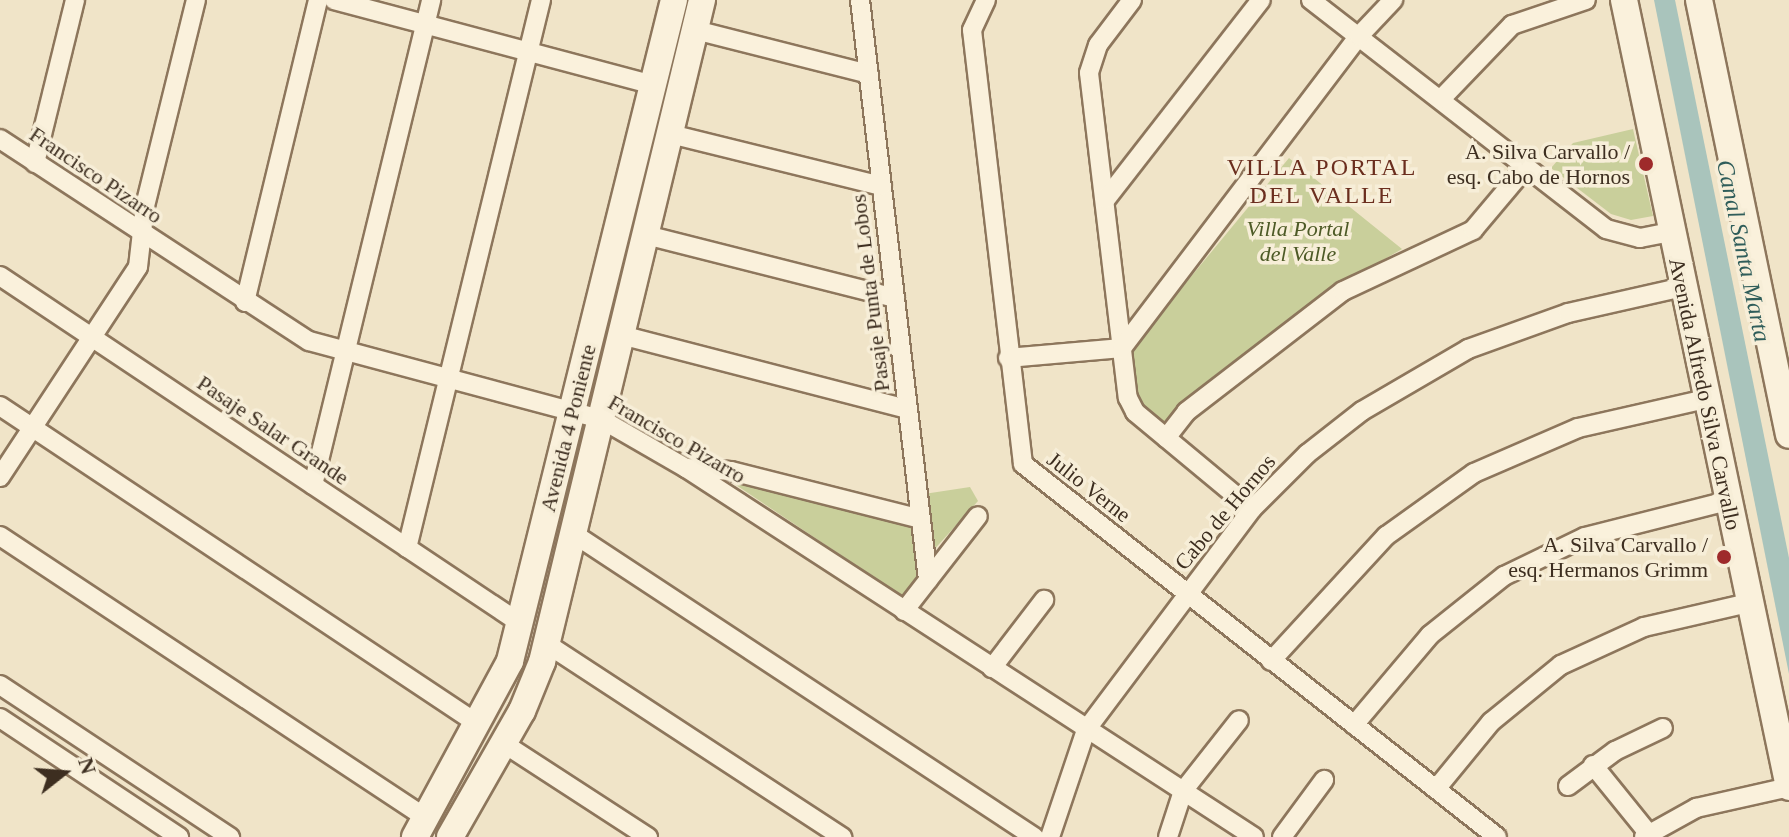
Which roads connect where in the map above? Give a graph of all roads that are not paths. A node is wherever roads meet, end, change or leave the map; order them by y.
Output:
1 (75, 0) edge
2 (196, 0) edge
3 (318, 0) edge
4 (334, 0) edge
5 (431, 0) edge
6 (541, 0) edge
7 (674, 0) edge
8 (702, 0) edge
9 (860, 0) edge
10 (986, 0) edge
11 (1132, 0) edge
12 (1261, 0) edge
13 (1311, 0) edge
14 (1393, 0) edge
15 (1586, 0) edge
16 (1624, 0) edge
17 (1699, 0) edge
18 (425, 24) junction
19 (695, 30) junction
20 (1359, 36) junction
21 (529, 52) junction
22 (869, 74) junction
23 (654, 85) junction
24 (1441, 99) junction
25 (670, 134) junction
26 (0, 139) edge
27 (35, 163) junction
28 (1526, 167) junction
29 (882, 186) junction
30 (1106, 199) junction
31 (1672, 232) junction
32 (646, 235) junction
33 (143, 236) junction
34 (0, 276) edge
35 (1683, 287) junction
36 (895, 298) junction
37 (245, 302) junction
38 (621, 335) junction
39 (92, 338) junction
40 (1122, 348) junction
41 (342, 353) junction
42 (1008, 358) junction
43 (449, 380) junction
44 (1784, 391) edge
45 (1706, 399) junction
46 (0, 406) edge
47 (908, 409) junction
48 (572, 411) junction
49 (601, 419) junction
50 (33, 428) junction
51 (1789, 435) edge
52 (1166, 438) junction
53 (686, 468) junction
54 (0, 477) edge
55 (313, 485) junction
56 (1727, 501) junction
57 (1252, 509) junction
58 (978, 516) dead end
59 (921, 519) junction
60 (574, 534) junction
61 (0, 536) edge
62 (407, 548) junction
63 (928, 580) junction
64 (1188, 595) junction
65 (1044, 600) dead end
66 (1748, 603) junction
67 (904, 611) junction
68 (520, 623) junction
69 (547, 644) junction
70 (1271, 661) junction
71 (992, 668) junction
72 (0, 685) edge
73 (0, 718) edge
74 (1239, 720) dead end
75 (478, 724) junction
76 (1354, 725) junction
77 (1663, 728) dead end
78 (1086, 730) junction
79 (503, 743) junction
80 (1593, 765) junction
81 (1324, 780) dead end
82 (1568, 786) dead end
83 (1789, 787) edge
84 (1436, 789) junction
85 (1183, 791) junction
86 (420, 827) edge
87 (1646, 835) edge
88 (451, 836) edge
89 (179, 837) edge
90 (230, 837) edge
91 (648, 837) edge
92 (842, 837) edge
93 (1034, 837) edge
94 (1050, 837) edge
95 (1168, 837) edge
96 (1254, 837) edge
97 (1282, 837) edge
98 (1497, 837) edge

1 - 27 street
2 - 33 street
3 - 37 street
4 - 18 street
5 - 18 street
6 - 21 street
7 - 23 street, Avenida 4 Poniente
8 - 19 street, Avenida 4 Poniente
9 - 22 street, Pasaje Punta de Lobos
10 - 42 street, Julio Verne
11 - 30 street
12 - 30 street
13 - 20 street
14 - 20 street
15 - 24 street
16 - 31 street, Avenida Alfredo Silva Carvallo
17 - 44 street
18 - 21 street
18 - 41 street
19 - 22 street
19 - 25 street, Avenida 4 Poniente
20 - 24 street
20 - 40 street
21 - 23 street
21 - 43 street
22 - 29 street, Pasaje Punta de Lobos
23 - 48 street, Avenida 4 Poniente
24 - 28 street
25 - 29 street
25 - 32 street, Avenida 4 Poniente
26 - 27 street, Francisco Pizarro
27 - 33 street, Francisco Pizarro
28 - 31 street
28 - 52 street
29 - 36 street, Pasaje Punta de Lobos
30 - 40 street
31 - 35 street, Avenida Alfredo Silva Carvallo
32 - 36 street
32 - 38 street, Avenida 4 Poniente
33 - 37 street, Francisco Pizarro
33 - 39 street
34 - 39 street, Pasaje Salar Grande
35 - 45 street, Avenida Alfredo Silva Carvallo
35 - 57 street, Cabo de Hornos
36 - 47 street, Pasaje Punta de Lobos
37 - 41 street, Francisco Pizarro
38 - 47 street
38 - 49 street, Avenida 4 Poniente
39 - 50 street
39 - 55 street, Pasaje Salar Grande
40 - 42 street
40 - 52 street
41 - 43 street, Francisco Pizarro
41 - 55 street
42 - 64 street, Julio Verne
43 - 48 street, Francisco Pizarro
43 - 62 street
44 - 51 street
45 - 56 street, Avenida Alfredo Silva Carvallo
45 - 70 street
46 - 50 street
47 - 59 street, Pasaje Punta de Lobos
48 - 49 street, Francisco Pizarro
48 - 68 street, Avenida 4 Poniente
49 - 53 street, Francisco Pizarro
49 - 60 street, Avenida 4 Poniente
50 - 54 street
50 - 75 street
52 - 57 street
53 - 59 street
53 - 67 street, Francisco Pizarro
55 - 62 street, Pasaje Salar Grande
56 - 66 street, Avenida Alfredo Silva Carvallo
56 - 76 street
57 - 64 street, Cabo de Hornos
58 - 63 street
59 - 63 street, Pasaje Punta de Lobos
60 - 69 street, Avenida 4 Poniente
60 - 93 street
61 - 86 street
62 - 68 street, Pasaje Salar Grande
63 - 67 street
64 - 70 street, Julio Verne
64 - 78 street, Cabo de Hornos
65 - 71 street
66 - 83 street, Avenida Alfredo Silva Carvallo
66 - 84 street
67 - 71 street, Francisco Pizarro
68 - 75 street, Avenida 4 Poniente
69 - 79 street, Avenida 4 Poniente
69 - 92 street
70 - 76 street, Julio Verne
71 - 78 street, Francisco Pizarro
72 - 90 street
73 - 89 street
74 - 85 street
75 - 86 street, Avenida 4 Poniente
76 - 84 street, Julio Verne
77 - 80 street
78 - 85 street, Francisco Pizarro
78 - 94 street, Cabo de Hornos
79 - 88 street, Avenida 4 Poniente
79 - 91 street
80 - 82 street
80 - 87 street
81 - 97 street
83 - 87 street
84 - 98 street, Julio Verne
85 - 95 street
85 - 96 street, Francisco Pizarro

